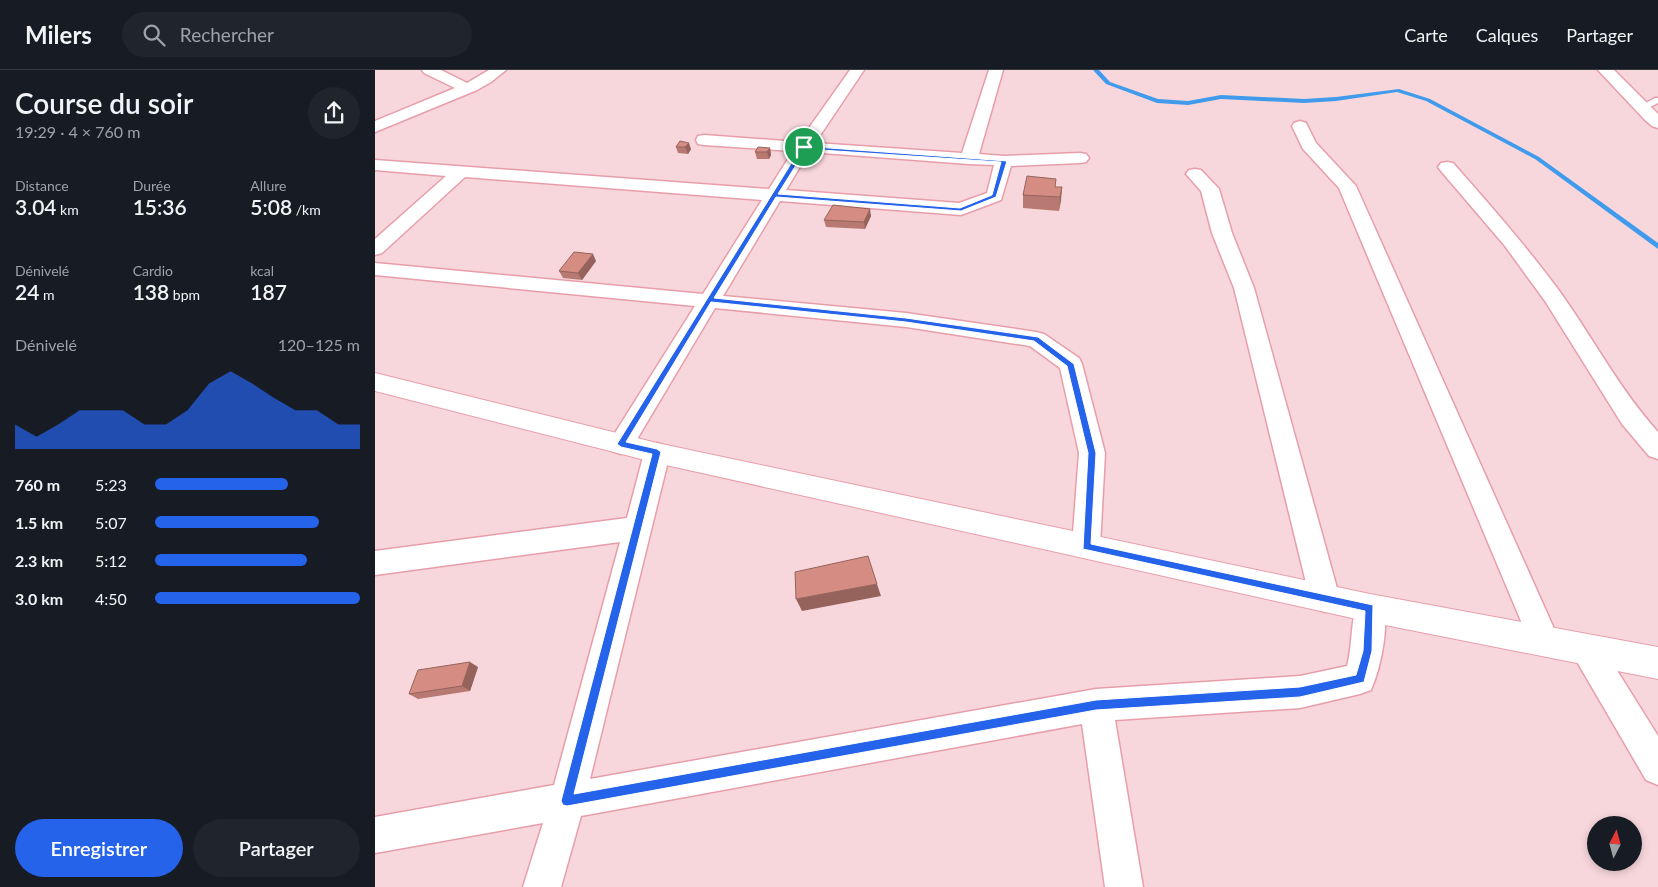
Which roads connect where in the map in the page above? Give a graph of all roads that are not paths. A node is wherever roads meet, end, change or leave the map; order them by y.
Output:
1 (429, 70) edge
2 (499, 70) edge
3 (857, 70) edge
4 (996, 70) edge
5 (1605, 70) edge
6 (466, 88) junction
7 (1658, 100) edge
8 (1641, 108) junction
9 (375, 117) edge
10 (391, 118) junction
11 (1658, 123) edge
12 (1300, 126) dead end
13 (375, 127) edge
14 (704, 140) dead end
15 (804, 147) junction
16 (1080, 158) dead end
17 (969, 159) junction
18 (1004, 161) junction
19 (375, 165) edge
20 (1447, 167) dead end
21 (461, 171) junction
22 (1195, 174) dead end
23 (775, 195) junction
24 (375, 249) edge
25 (375, 269) edge
26 (709, 300) junction
27 (375, 382) edge
28 (621, 444) junction
29 (1658, 449) edge
30 (657, 452) junction
31 (637, 528) junction
32 (1086, 546) junction
33 (375, 563) edge
34 (1325, 598) junction
35 (1370, 608) junction
36 (1545, 642) junction
37 (1587, 650) junction
38 (1658, 664) edge
39 (1096, 705) junction
40 (1658, 768) edge
41 (567, 801) junction
42 (375, 835) edge
43 (542, 887) edge
44 (1124, 887) edge

1 - 6 street
2 - 6 street
3 - 15 street
4 - 17 street
5 - 8 street
6 - 10 street
7 - 8 lane
8 - 11 street
9 - 10 street
10 - 13 street
12 - 36 street
14 - 15 street
15 - 17 street
15 - 23 street
16 - 18 street
17 - 18 street
18 - 23 street
19 - 21 street
20 - 29 street
21 - 23 street
21 - 24 street
22 - 34 street
23 - 26 street
25 - 26 street
26 - 28 street
26 - 32 street
27 - 28 main road
28 - 30 main road
30 - 31 street
30 - 32 main road
31 - 33 street
31 - 41 street
32 - 34 main road
34 - 35 main road
35 - 36 main road
35 - 39 street
36 - 37 main road
37 - 38 main road
37 - 40 street
39 - 41 street
39 - 44 street
41 - 42 street
41 - 43 street

